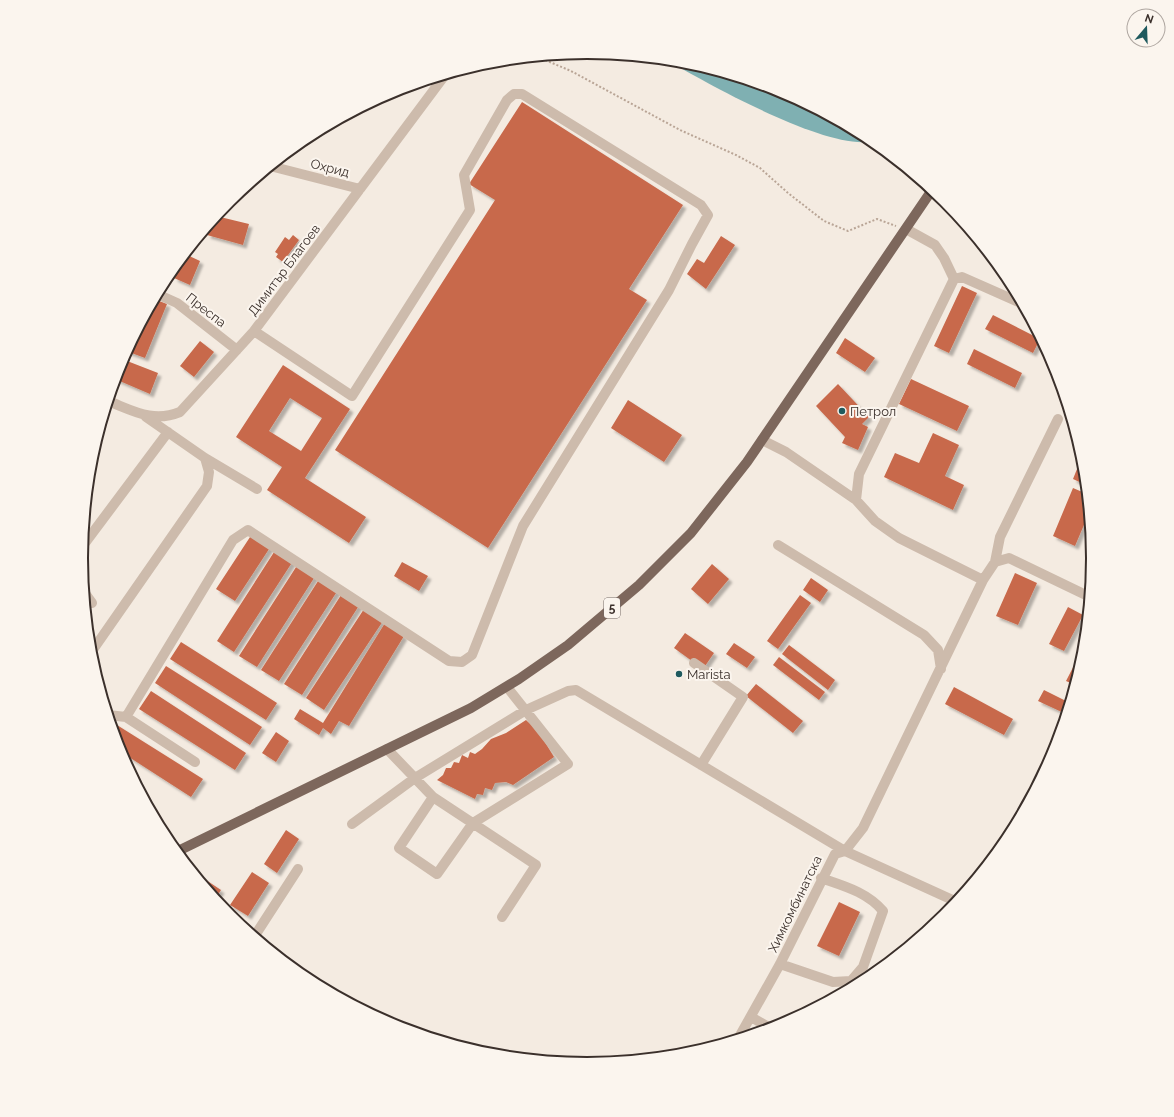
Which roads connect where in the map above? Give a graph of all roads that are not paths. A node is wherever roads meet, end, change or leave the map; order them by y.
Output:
1 (440, 82) edge
2 (276, 168) edge
3 (360, 189) junction
4 (929, 195) edge
5 (906, 229) junction
6 (954, 280) junction
7 (162, 296) edge
8 (1014, 300) edge
9 (254, 331) junction
10 (237, 350) junction
11 (113, 403) edge
12 (144, 415) junction
13 (1058, 419) dead end
14 (168, 432) junction
15 (762, 440) junction
16 (205, 458) junction
17 (257, 489) dead end
18 (856, 500) junction
19 (89, 538) edge
20 (778, 545) dead end
21 (995, 562) junction
22 (983, 580) junction
23 (1085, 594) edge
24 (90, 600) edge
25 (92, 603) dead end
26 (95, 646) edge
27 (694, 663) dead end
28 (941, 670) junction
29 (507, 686) junction
30 (526, 710) junction
31 (113, 716) edge
32 (126, 717) junction
33 (387, 749) junction
34 (195, 762) dead end
35 (701, 765) junction
36 (415, 778) junction
37 (433, 797) junction
38 (473, 823) junction
39 (352, 824) dead end
40 (181, 849) edge
41 (845, 852) junction
42 (298, 869) dead end
43 (822, 878) junction
44 (952, 900) edge
45 (502, 918) dead end
46 (257, 933) edge
47 (780, 964) junction
48 (752, 1017) junction
49 (765, 1025) edge
50 (742, 1033) edge

1 - 3 street, Димитър Благоев
2 - 3 street, Охрид
3 - 9 street, Димитър Благоев
4 - 5 main road, 5
5 - 6 street
5 - 15 main road, 5
6 - 8 street
6 - 18 street
7 - 10 street, Преспа
9 - 10 street, Димитър Благоев
9 - 32 street
10 - 12 street, Димитър Благоев
11 - 12 street, Димитър Благоев
12 - 14 street
13 - 21 street
14 - 16 street
14 - 19 street
15 - 18 street
15 - 29 main road, 5
16 - 17 street
16 - 26 street
18 - 22 street
20 - 28 street
21 - 22 street
21 - 23 street
22 - 28 street
24 - 25 street
27 - 35 street
28 - 41 street
29 - 30 street
29 - 33 main road, 5
30 - 35 street
30 - 36 street
30 - 38 street
31 - 32 street
32 - 34 street
33 - 36 street
33 - 40 main road, 5
35 - 41 street
36 - 37 street
36 - 39 street
37 - 38 street
37 - 38 street
38 - 45 street
41 - 43 street, Химкомбинатска
41 - 44 street
42 - 46 street
43 - 47 street, Химкомбинатска
43 - 47 street
47 - 48 street, Химкомбинатска
48 - 49 street
48 - 50 street, Химкомбинатска

